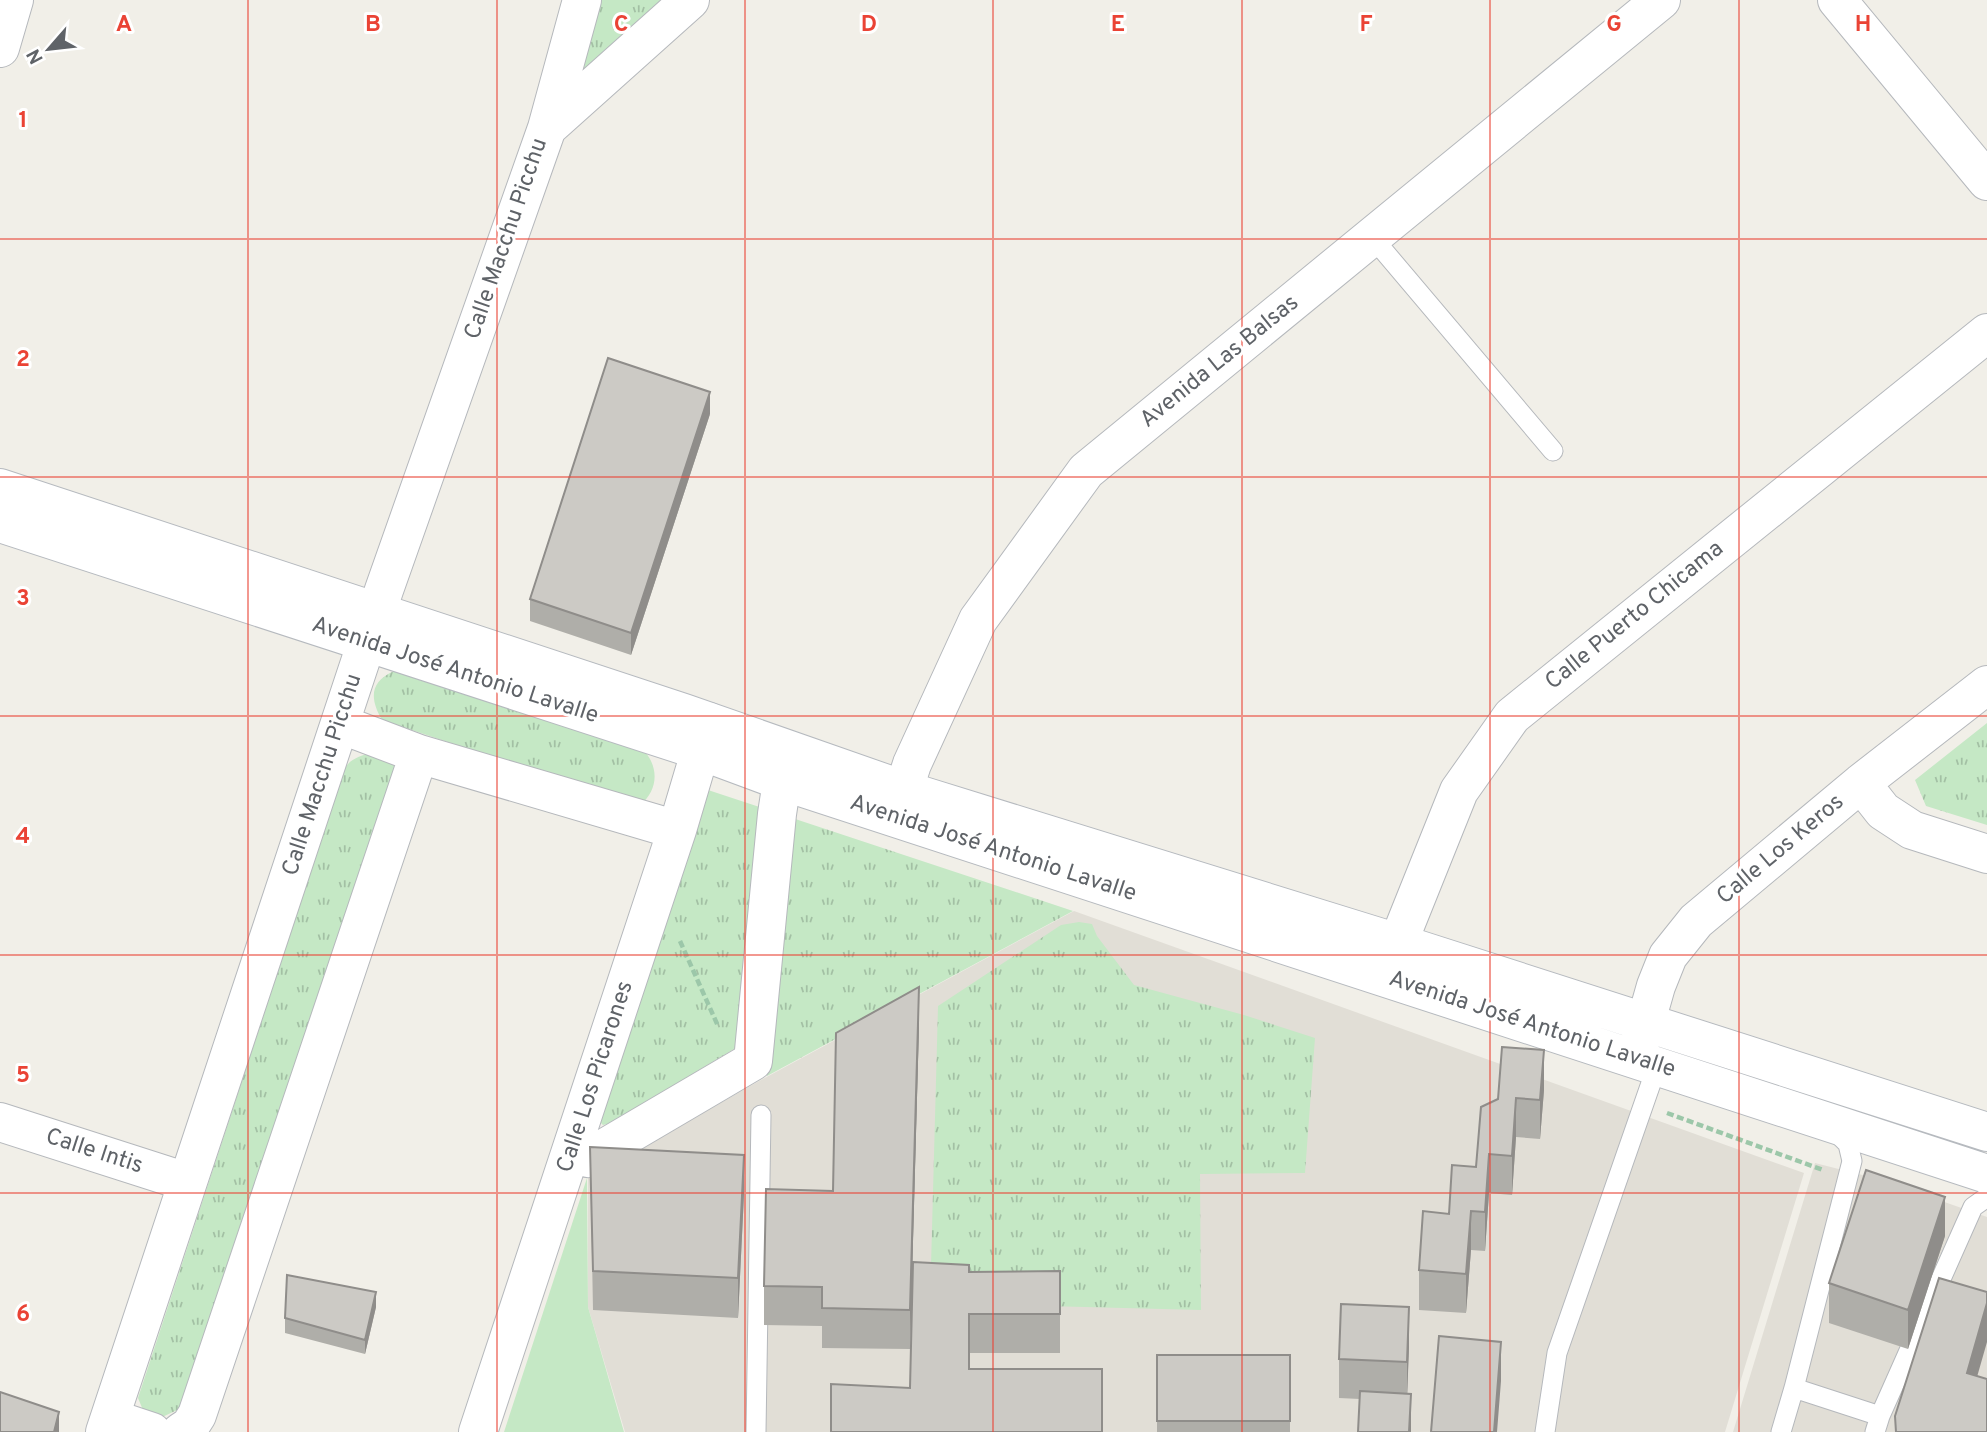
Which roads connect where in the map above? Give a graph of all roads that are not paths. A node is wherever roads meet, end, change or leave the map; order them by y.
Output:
1 (14, 0) edge
2 (582, 0) edge
3 (690, 0) edge
4 (1661, 0) edge
5 (1837, 0) edge
6 (0, 48) edge
7 (547, 128) junction
8 (1987, 181) edge
9 (1372, 237) junction
10 (1987, 333) edge
11 (1553, 452) dead end
12 (0, 488) edge
13 (0, 523) edge
14 (372, 627) junction
15 (1987, 685) edge
16 (340, 724) junction
17 (705, 736) junction
18 (419, 754) junction
19 (782, 781) junction
20 (1861, 783) junction
21 (900, 804) junction
22 (677, 830) junction
23 (1987, 854) edge
24 (1392, 960) junction
25 (1645, 1022) junction
26 (1646, 1062) junction
27 (761, 1115) dead end
28 (1825, 1121) junction
29 (0, 1122) edge
30 (1987, 1132) edge
31 (572, 1150) junction
32 (1987, 1174) edge
33 (187, 1182) junction
34 (1987, 1197) edge
35 (1794, 1388) junction
36 (1878, 1424) edge
37 (107, 1425) edge
38 (152, 1432) edge
39 (181, 1432) edge
40 (478, 1432) edge
41 (756, 1432) edge
42 (1545, 1432) edge
43 (1781, 1432) edge

1 - 6 street
2 - 7 street, Calle Macchu Picchu
3 - 7 street
4 - 9 street, Avenida Las Balsas
5 - 8 street
7 - 14 street, Calle Macchu Picchu
9 - 11 lane
9 - 21 street, Avenida Las Balsas
10 - 24 street, Calle Puerto Chicama
12 - 14 street, Avenida José Antonio Lavalle
13 - 14 street, Avenida José Antonio Lavalle
14 - 16 street, Calle Macchu Picchu
14 - 17 street, Avenida José Antonio Lavalle
15 - 20 street, Calle Los Keros
16 - 18 street
16 - 33 street, Calle Macchu Picchu
17 - 19 street, Avenida José Antonio Lavalle
17 - 21 street, Avenida José Antonio Lavalle
17 - 22 street, Calle Los Picarones
18 - 22 street
18 - 39 street
19 - 21 street, Avenida José Antonio Lavalle
19 - 31 street
20 - 23 street
20 - 25 street, Calle Los Keros
21 - 24 street, Avenida José Antonio Lavalle
22 - 31 street, Calle Los Picarones
24 - 25 street, Avenida José Antonio Lavalle
24 - 26 street, Avenida José Antonio Lavalle
25 - 26 street, Calle Los Keros
25 - 30 street, Avenida José Antonio Lavalle
26 - 28 street, Avenida José Antonio Lavalle
26 - 42 lane
27 - 41 lane
28 - 32 street, Avenida José Antonio Lavalle
28 - 35 lane
29 - 33 street, Calle Intis
31 - 40 street, Calle Los Picarones
33 - 37 street, Calle Macchu Picchu
34 - 36 lane
35 - 36 lane
35 - 43 lane
37 - 38 street

